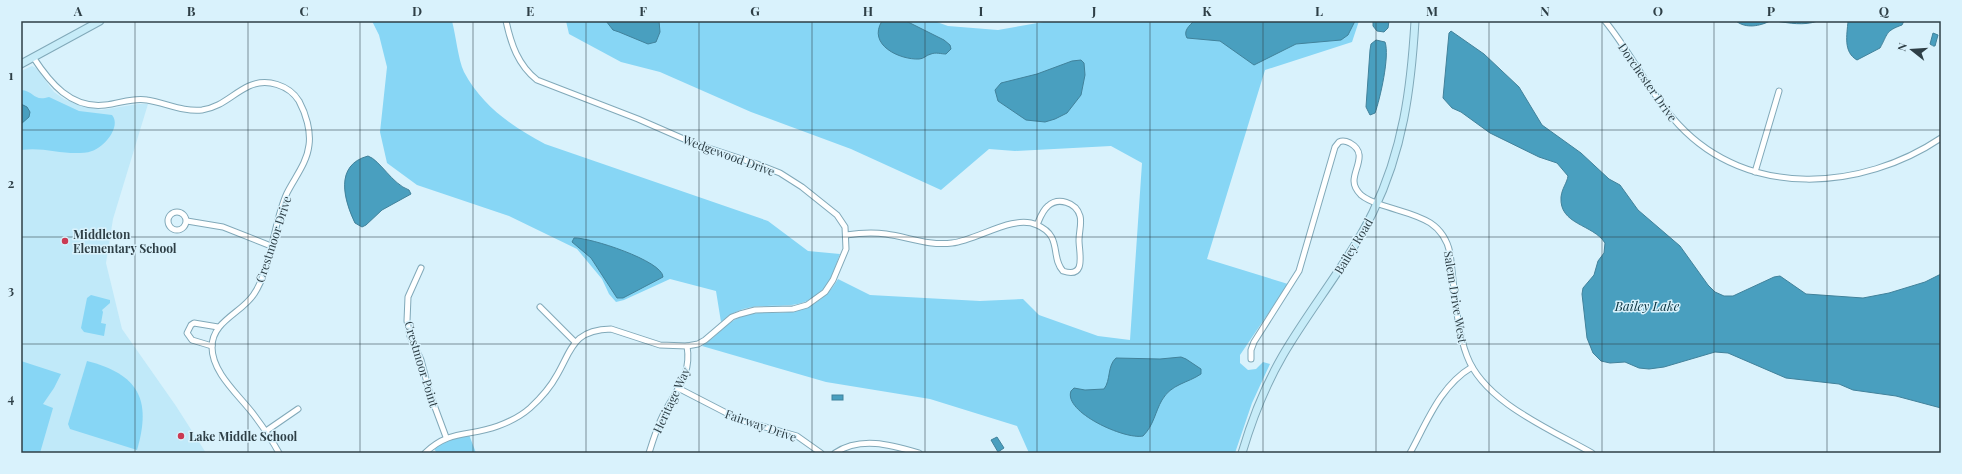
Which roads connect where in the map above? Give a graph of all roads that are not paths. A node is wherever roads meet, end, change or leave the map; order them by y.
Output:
1 (100, 21) edge
2 (506, 21) edge
3 (1415, 21) edge
4 (1605, 21) edge
5 (33, 57) junction
6 (21, 64) edge
7 (1779, 91) dead end
8 (1941, 138) edge
9 (1755, 172) junction
10 (1377, 203) junction
11 (187, 221) dead end
12 (1037, 225) junction
13 (846, 235) junction
14 (271, 246) junction
15 (421, 268) dead end
16 (540, 307) dead end
17 (218, 328) junction
18 (575, 342) junction
19 (212, 346) junction
20 (687, 346) junction
21 (1251, 359) dead end
22 (1472, 367) junction
23 (678, 388) junction
24 (298, 409) dead end
25 (266, 431) junction
26 (446, 437) junction
27 (280, 453) edge
28 (425, 453) edge
29 (649, 453) edge
30 (821, 453) edge
31 (835, 453) edge
32 (919, 453) edge
33 (1242, 453) edge
34 (1410, 453) edge
35 (1592, 453) edge

1 - 5 main road
2 - 13 street, Wedgewood Drive
3 - 10 main road, Bailey Road
4 - 9 street, Dorchester Drive
5 - 6 main road
5 - 14 street, Crestmoor Drive
7 - 9 street
8 - 9 street, Dorchester Drive
10 - 21 street, Salem Drive West
10 - 22 street, Salem Drive West
10 - 33 main road, Bailey Road
11 - 14 street
12 - 12 street
12 - 13 street
13 - 20 street, Wedgewood Drive
14 - 17 street, Crestmoor Drive
15 - 26 street, Crestmoor Point
16 - 18 street
17 - 19 street
17 - 19 street
18 - 20 street
18 - 26 street
19 - 25 street
20 - 23 street, Heritage Way
22 - 34 street
22 - 35 street, Salem Drive West
23 - 29 street, Heritage Way
23 - 30 street, Fairway Drive
24 - 25 street
25 - 27 street
26 - 28 street
31 - 32 street

